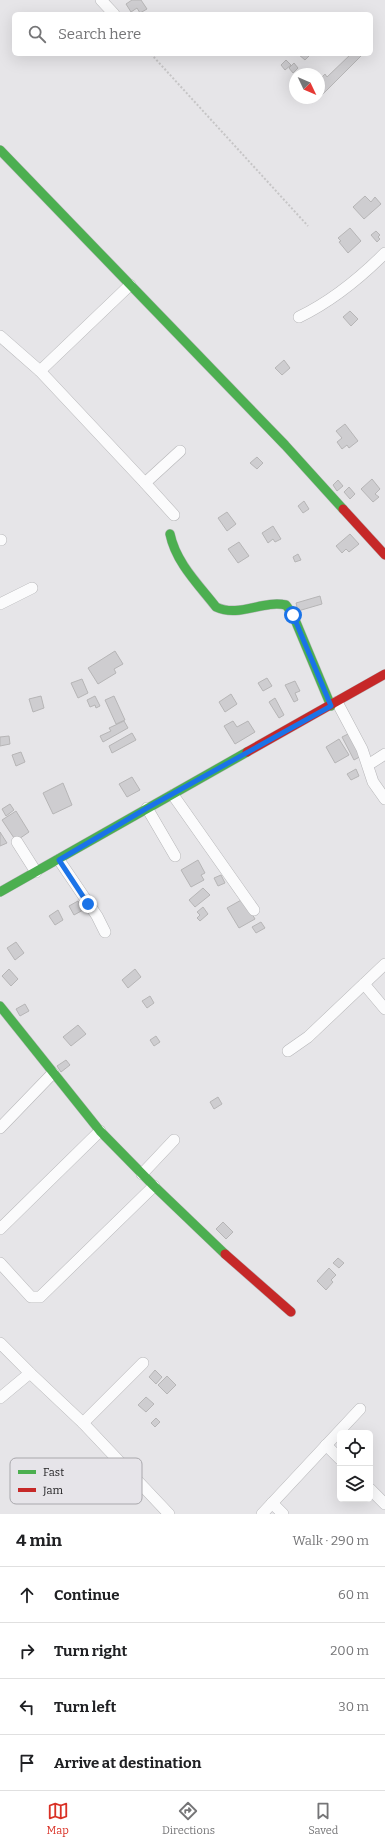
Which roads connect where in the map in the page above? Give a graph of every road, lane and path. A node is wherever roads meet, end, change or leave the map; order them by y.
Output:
1 (101, 0) edge
2 (112, 12) edge
3 (153, 56) edge
4 (0, 150) edge
5 (308, 226) dead end
6 (385, 253) edge
7 (130, 285) junction
8 (299, 317) dead end
9 (0, 336) edge
10 (40, 371) junction
11 (180, 451) dead end
12 (146, 483) junction
13 (174, 516) dead end
14 (170, 534) dead end
15 (385, 555) edge
16 (32, 588) dead end
17 (0, 604) edge
18 (385, 674) edge
19 (334, 704) junction
20 (385, 754) edge
21 (368, 765) junction
22 (173, 795) junction
23 (385, 799) edge
24 (147, 808) junction
25 (16, 842) dead end
26 (175, 856) dead end
27 (59, 860) junction
28 (36, 872) junction
29 (0, 892) edge
30 (254, 910) dead end
31 (105, 932) dead end
32 (385, 964) edge
33 (364, 984) junction
34 (385, 1009) edge
35 (1, 1011) edge
36 (288, 1051) dead end
37 (54, 1073) junction
38 (0, 1128) edge
39 (100, 1131) junction
40 (174, 1140) dead end
41 (142, 1174) junction
42 (154, 1186) junction
43 (0, 1229) edge
44 (0, 1263) edge
45 (291, 1312) dead end
46 (0, 1343) edge
47 (143, 1363) dead end
48 (30, 1373) junction
49 (0, 1398) edge
50 (360, 1409) dead end
51 (83, 1423) junction
52 (326, 1445) junction
53 (337, 1456) edge
54 (116, 1458) edge
55 (142, 1485) edge
56 (373, 1492) edge
57 (272, 1503) junction
58 (385, 1504) edge
59 (169, 1514) edge
60 (262, 1514) edge
61 (283, 1514) edge

1 - 2 street
3 - 5 path
4 - 7 street
6 - 8 street
7 - 10 street
7 - 15 street
9 - 10 street
10 - 12 street
11 - 12 street
12 - 13 street
14 - 19 street
16 - 17 street
18 - 19 street
19 - 21 street
19 - 22 street
20 - 21 street
21 - 23 street
22 - 24 street
22 - 30 street
24 - 26 street
24 - 27 street
25 - 28 street
27 - 28 street
27 - 31 street
28 - 29 street
32 - 33 street
33 - 34 street
33 - 36 street
35 - 37 street
37 - 38 street
37 - 39 street
39 - 41 street
39 - 43 street
40 - 41 street
41 - 42 street
42 - 44 street
42 - 45 street
46 - 48 street
47 - 51 street
48 - 49 street
48 - 51 street
50 - 52 street
51 - 54 street
52 - 53 street
52 - 57 street
55 - 59 street
56 - 58 street
57 - 60 street
57 - 61 street

